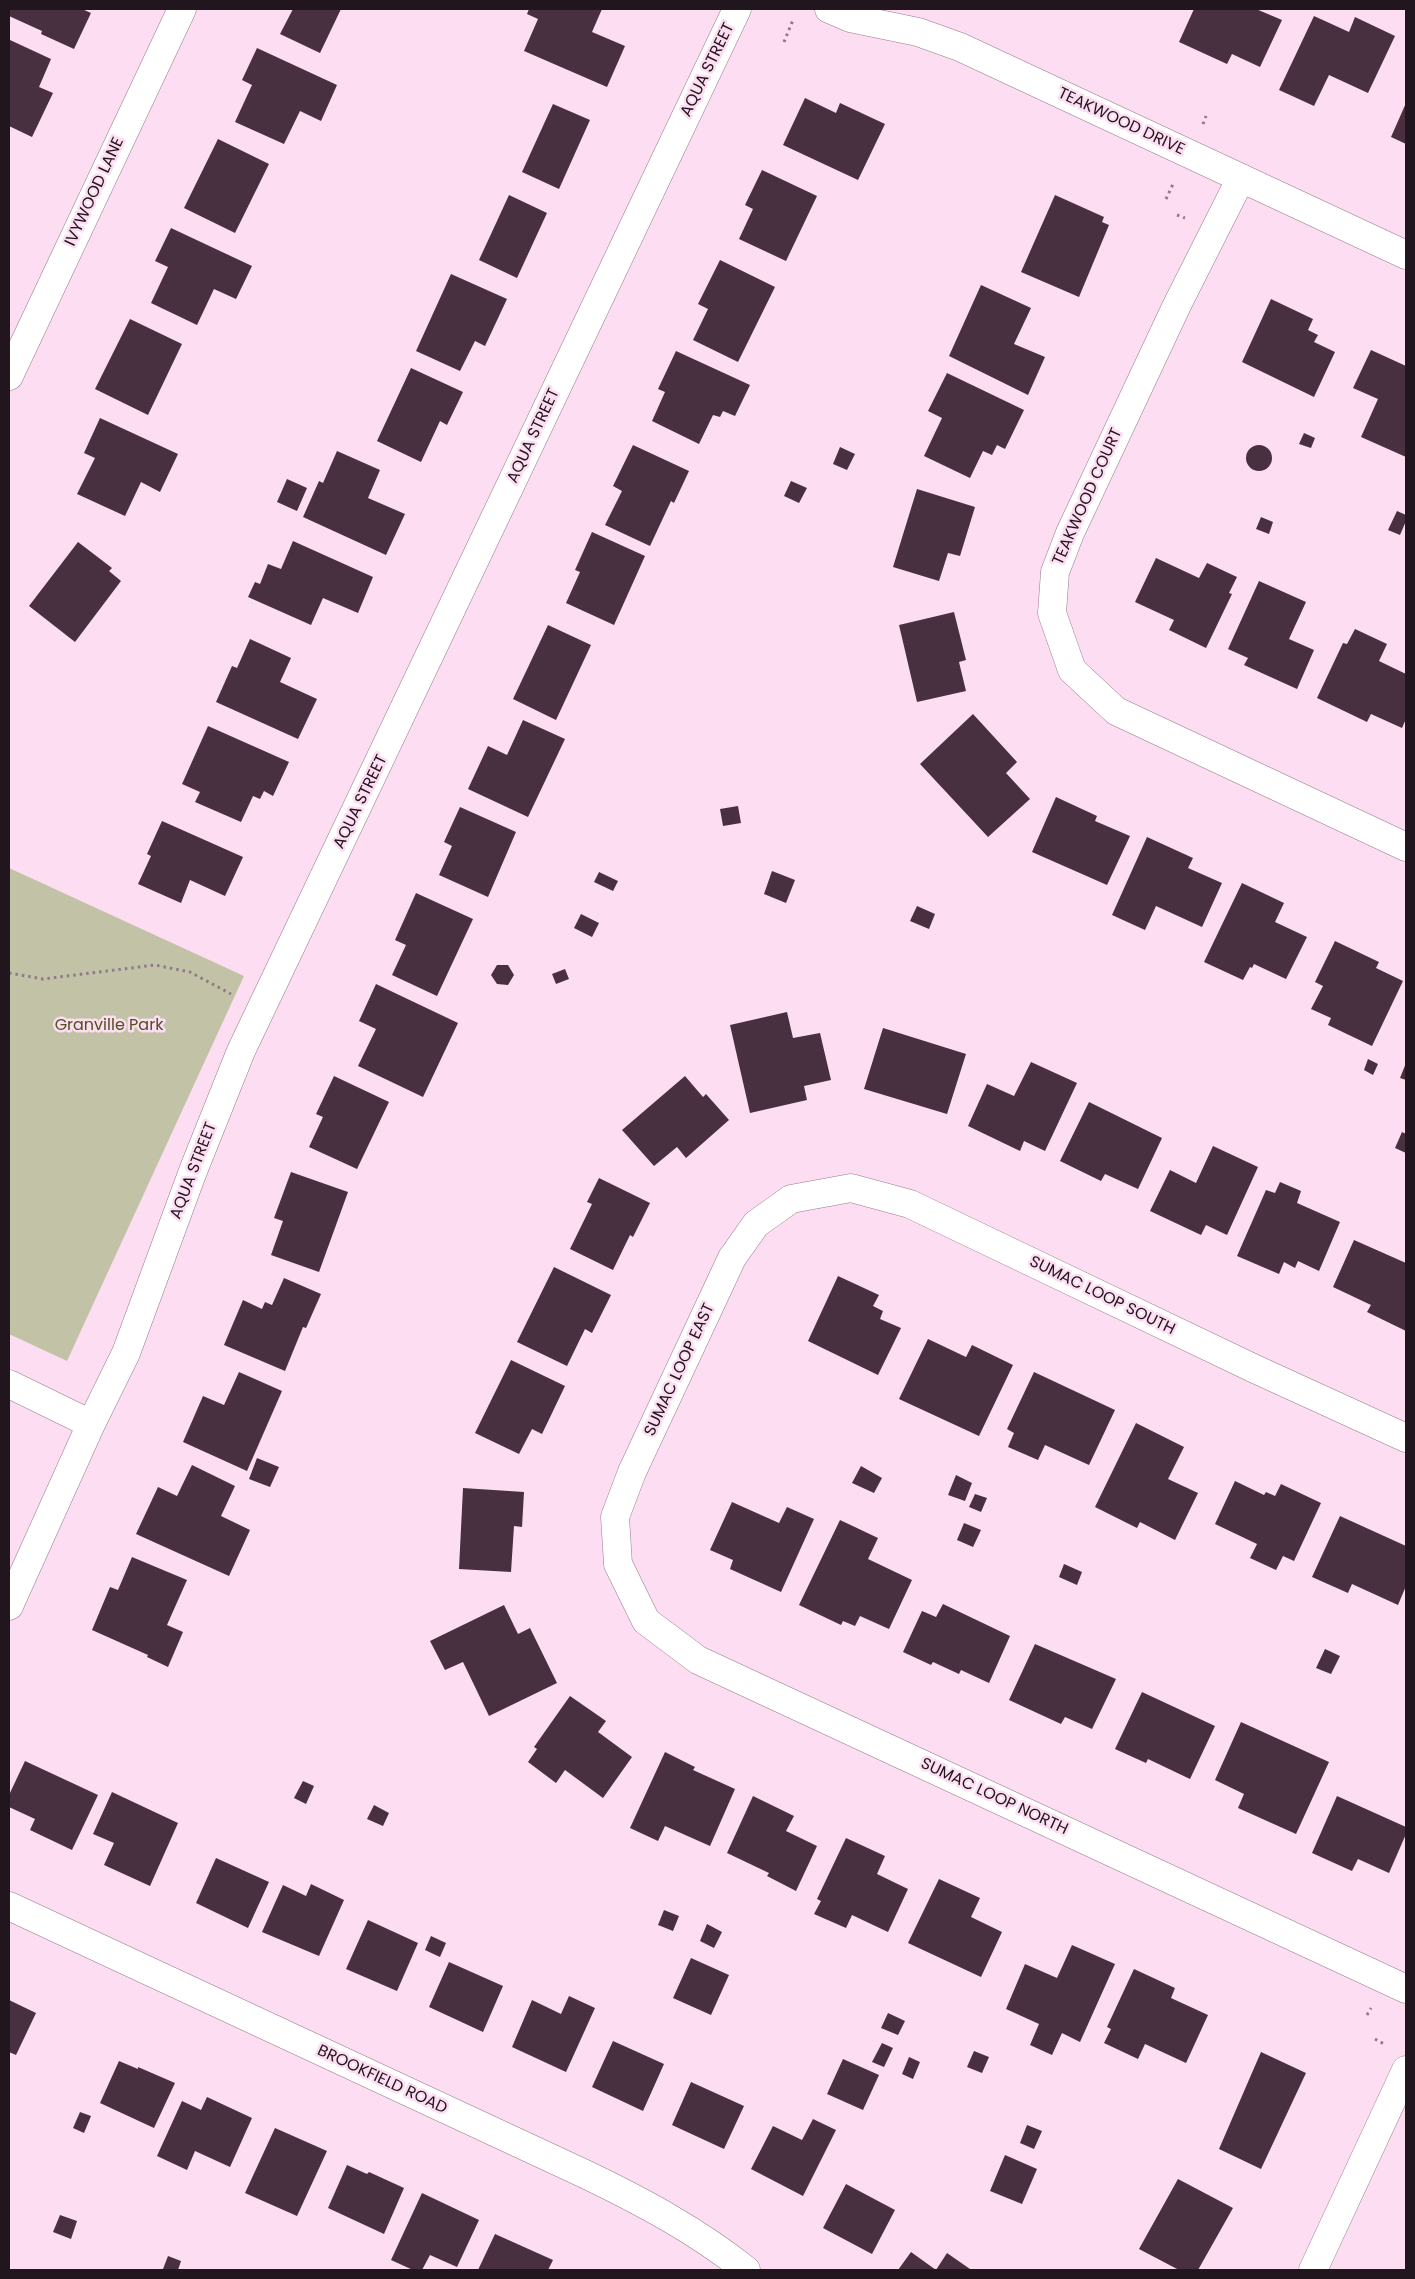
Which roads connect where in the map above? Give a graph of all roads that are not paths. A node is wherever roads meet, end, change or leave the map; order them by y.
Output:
1 (182, 9) edge
2 (737, 9) edge
3 (829, 9) edge
4 (1241, 178) junction
5 (1406, 255) edge
6 (9, 376) edge
7 (1406, 847) edge
8 (791, 1199) joint
9 (9, 1384) edge
10 (91, 1424) junction
11 (1406, 1438) edge
12 (618, 1564) joint
13 (9, 1606) edge
14 (9, 1906) edge
15 (1406, 1989) edge
16 (1406, 2070) edge
17 (746, 2270) edge
18 (1313, 2270) edge

1 - 6 street, IVYWOOD LANE
2 - 10 street, AQUA STREET
3 - 4 street, TEAKWOOD DRIVE
4 - 5 street, TEAKWOOD DRIVE
4 - 7 street, TEAKWOOD COURT
8 - 11 street, SUMAC LOOP SOUTH
8 - 12 street, SUMAC LOOP EAST
9 - 10 street
10 - 13 street, AQUA STREET
12 - 15 street, SUMAC LOOP NORTH
14 - 17 street, BROOKFIELD ROAD
16 - 18 street

